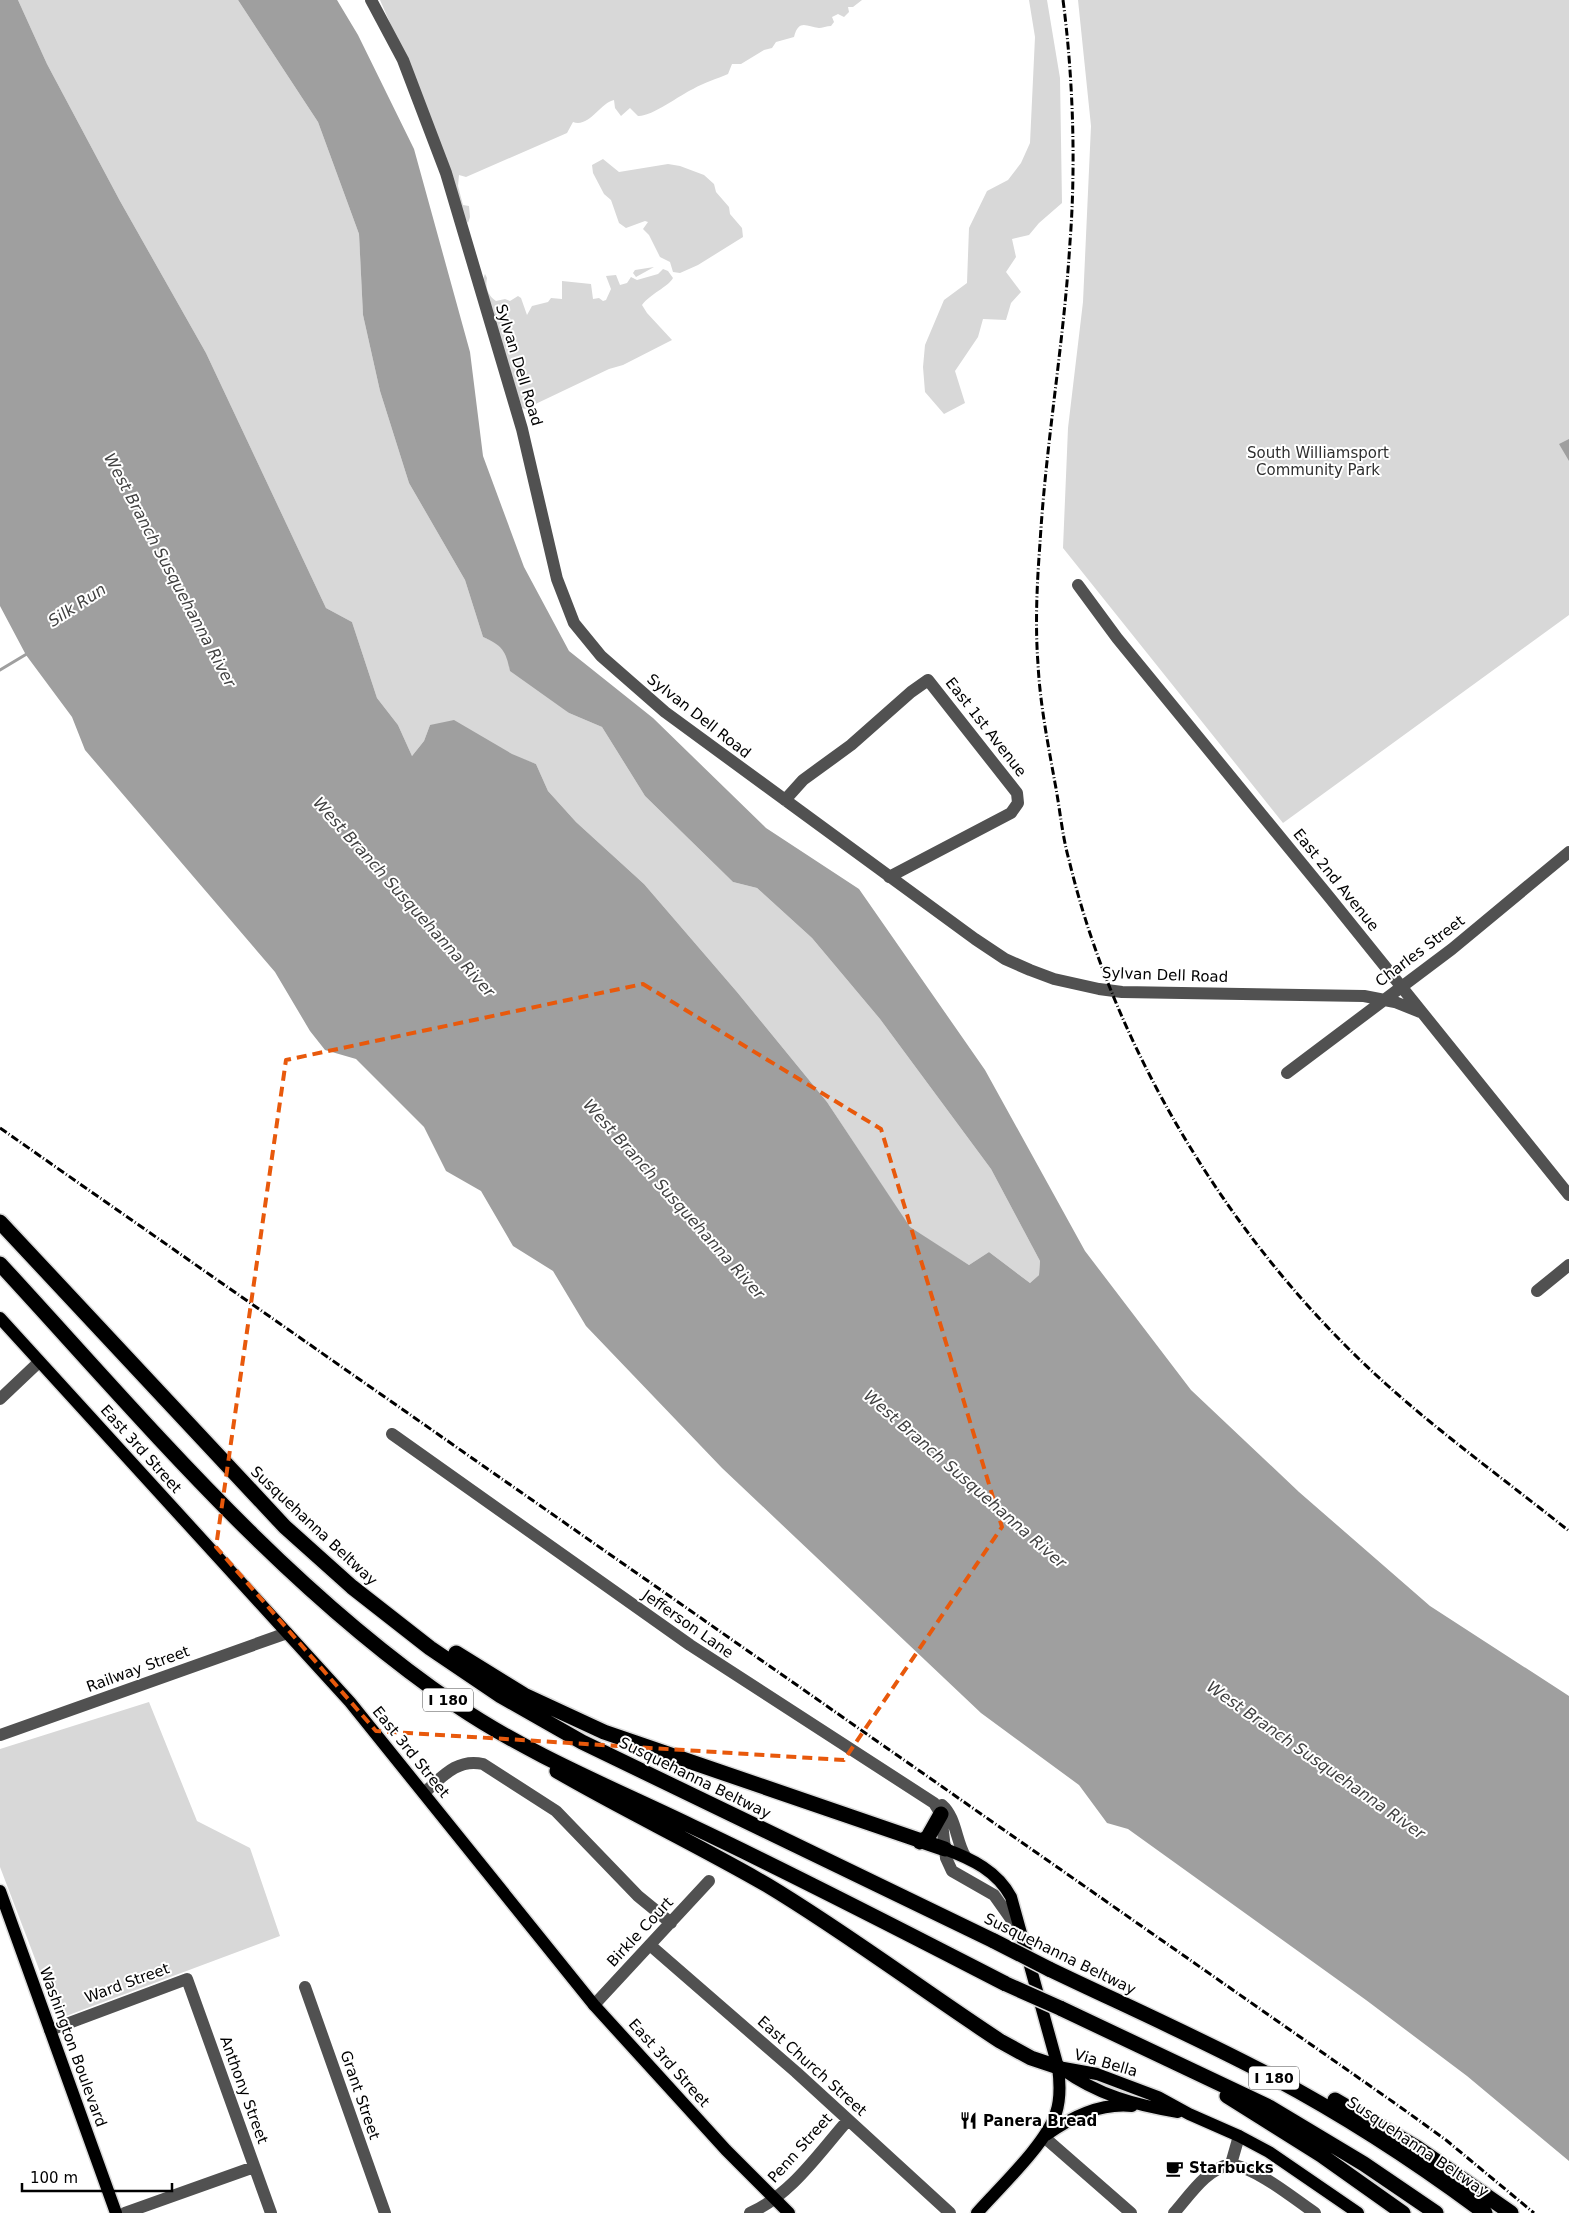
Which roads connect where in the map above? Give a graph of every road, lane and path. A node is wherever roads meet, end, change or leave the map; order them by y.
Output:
1 (372, 0) edge
2 (1078, 585) dead end
3 (785, 800) junction
4 (1569, 852) edge
5 (889, 877) junction
6 (1401, 988) junction
7 (1383, 999) junction
8 (1420, 1012) junction
9 (1287, 1073) dead end
10 (1569, 1196) edge
11 (0, 1222) edge
12 (0, 1264) edge
13 (1569, 1266) edge
14 (1537, 1291) dead end
15 (0, 1318) edge
16 (40, 1362) junction
17 (0, 1398) edge
18 (392, 1434) dead end
19 (321, 1561) junction
20 (287, 1633) junction
21 (0, 1735) edge
22 (513, 1740) junction
23 (424, 1793) junction
24 (937, 1809) junction
25 (920, 1842) junction
26 (945, 1849) junction
27 (965, 1856) junction
28 (709, 1881) dead end
29 (0, 1891) edge
30 (672, 1923) junction
31 (1022, 1936) junction
32 (651, 1946) junction
33 (187, 1979) joint
34 (305, 1987) dead end
35 (594, 2005) junction
36 (50, 2030) junction
37 (1179, 2032) junction
38 (1146, 2049) junction
39 (1058, 2067) junction
40 (1153, 2108) junction
41 (1189, 2114) junction
42 (848, 2120) junction
43 (1239, 2136) junction
44 (1044, 2137) junction
45 (1231, 2164) junction
46 (254, 2167) junction
47 (774, 2200) junction
48 (116, 2213) edge
49 (125, 2213) edge
50 (271, 2213) edge
51 (385, 2213) edge
52 (750, 2213) edge
53 (789, 2213) edge
54 (950, 2213) edge
55 (976, 2213) edge
56 (1131, 2213) edge
57 (1174, 2213) edge
58 (1315, 2213) edge
59 (1358, 2213) edge
60 (1403, 2213) edge
61 (1436, 2213) edge
62 (1485, 2213) edge
63 (1511, 2213) edge

1 - 3 street, Sylvan Dell Road
2 - 6 street, East 2nd Avenue
3 - 5 street, Sylvan Dell Road
3 - 5 street, East 1st Avenue
4 - 6 street, Charles Street
5 - 7 street, Sylvan Dell Road
6 - 7 street, Charles Street
6 - 8 street, East 2nd Avenue
7 - 8 street, Sylvan Dell Road
7 - 9 street, Charles Street
8 - 10 street, East 2nd Avenue
11 - 19 highway, Susquehanna Beltway / I 180
12 - 22 highway, I 180
13 - 14 street
15 - 16 main road, East 3rd Street
16 - 17 street
16 - 20 main road, East 3rd Street
18 - 24 street, Jefferson Lane
19 - 25 highway
19 - 37 highway, Susquehanna Beltway / I 180, bridge
20 - 21 street, Railway Street
20 - 23 main road, East 3rd Street
22 - 38 highway, I 180, bridge
22 - 39 highway
23 - 30 street
23 - 35 main road, East 3rd Street
24 - 25 highway
24 - 26 street
24 - 27 street, Jefferson Lane
25 - 26 highway
26 - 27 main road
26 - 31 street
27 - 31 main road
28 - 30 street, Birkle Court
29 - 36 main road, Washington Boulevard
30 - 32 street, Birkle Court
31 - 39 main road
32 - 35 street, Birkle Court
32 - 42 street, East Church Street
33 - 36 street, Ward Street
33 - 46 street, Anthony Street
34 - 51 street, Grant Street
35 - 47 main road, East 3rd Street
36 - 48 main road, Washington Boulevard
37 - 62 highway, Susquehanna Beltway / I 180
37 - 63 highway
38 - 60 highway
38 - 61 highway, I 180
39 - 40 main road, Via Bella
39 - 41 main road, Via Bella
39 - 44 main road
40 - 41 main road, Via Bella
40 - 44 main road
41 - 43 main road, Via Bella
42 - 47 street, Penn Street
42 - 54 street, East Church Street
43 - 45 street
43 - 59 main road, Via Bella
44 - 55 main road
44 - 56 street
45 - 57 street
45 - 58 street
46 - 49 street
46 - 50 street, Anthony Street
47 - 52 street, Penn Street
47 - 53 main road, East 3rd Street

